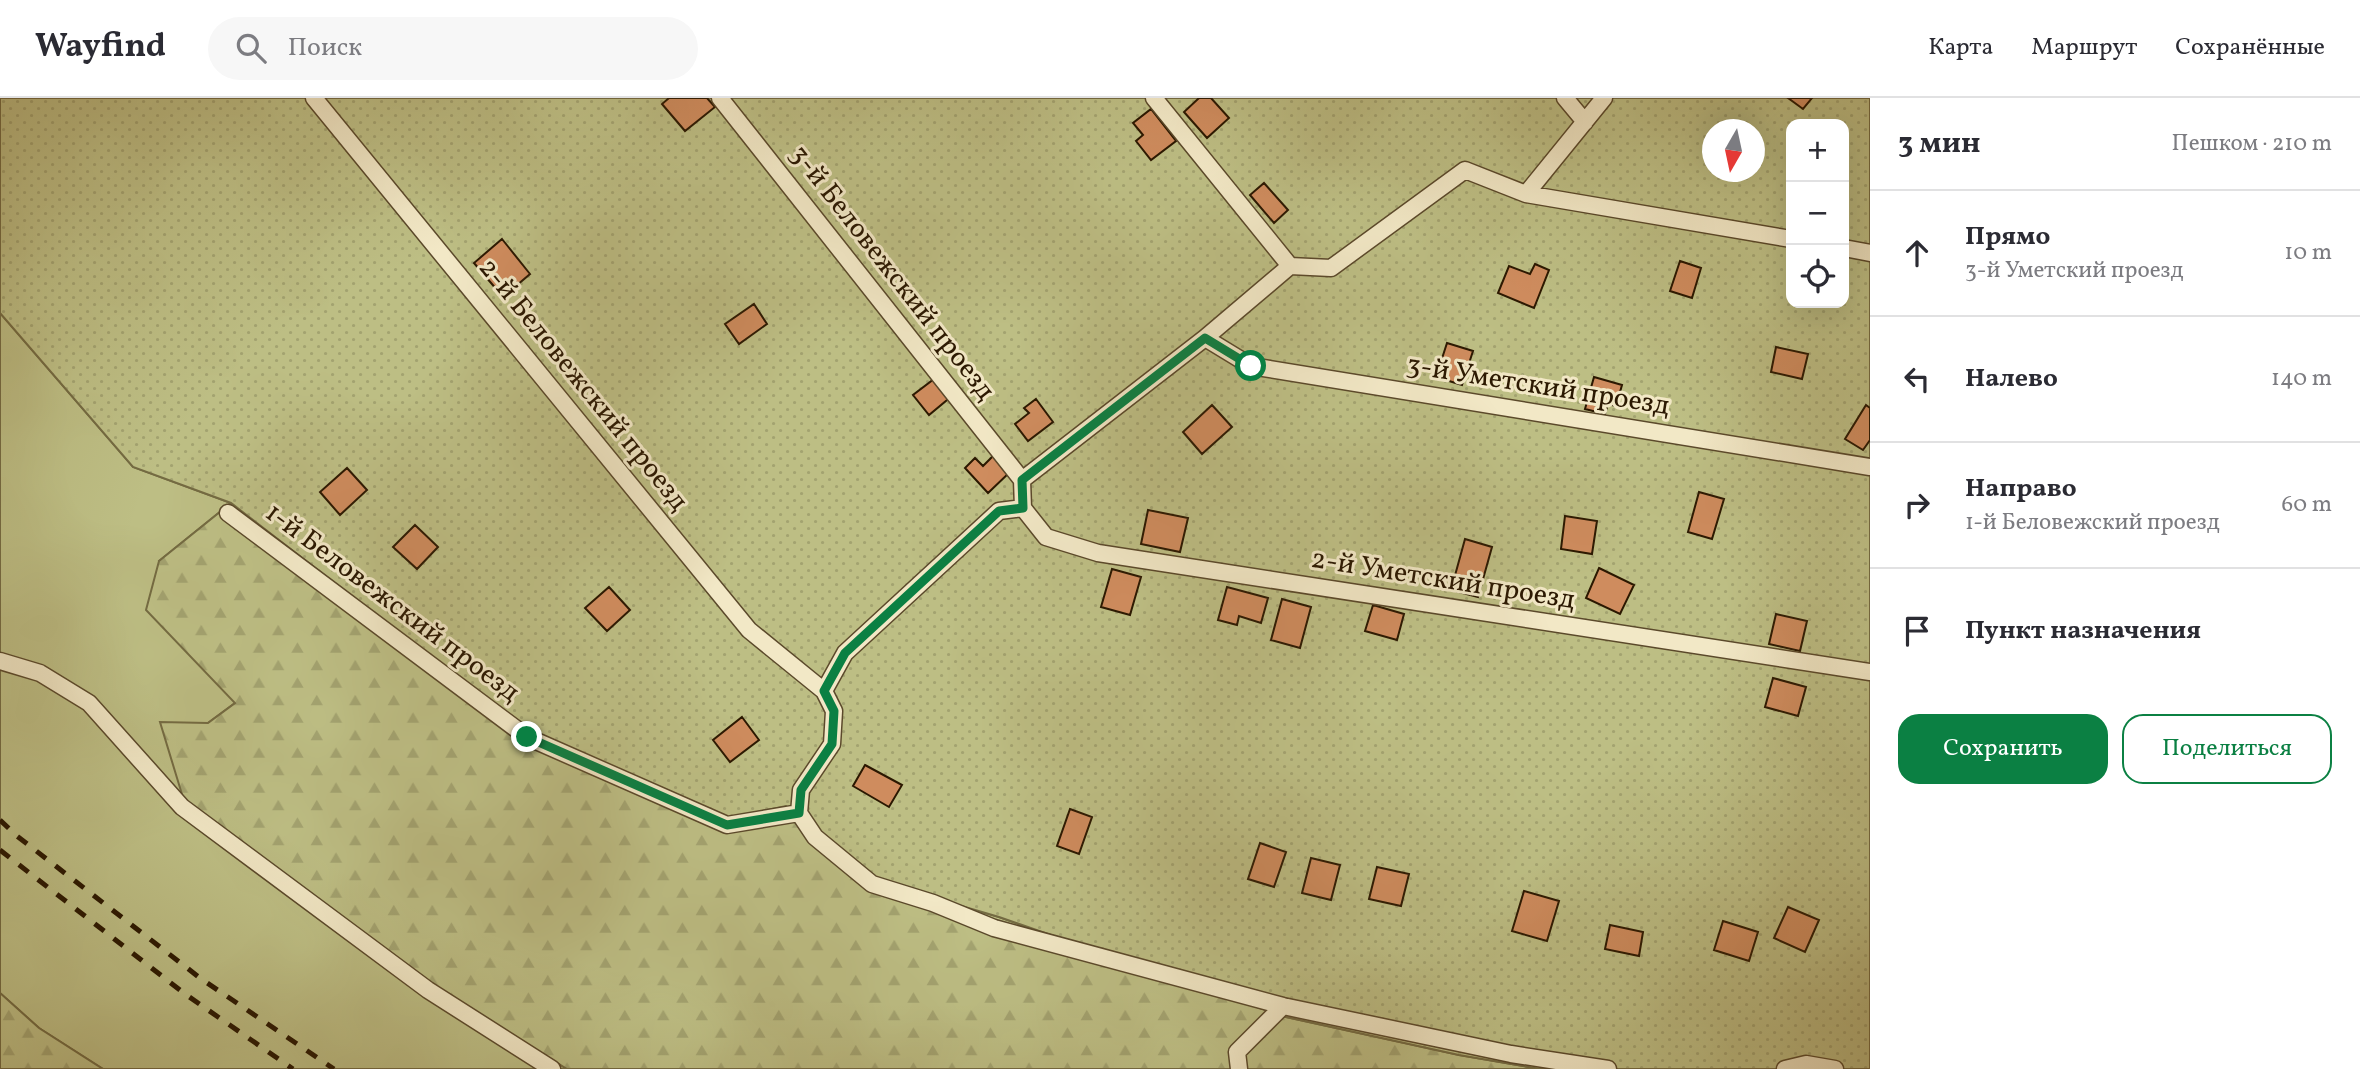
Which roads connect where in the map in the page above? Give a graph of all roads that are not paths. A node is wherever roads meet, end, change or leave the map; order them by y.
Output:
1 (314, 98) edge
2 (720, 98) edge
3 (1154, 98) edge
4 (1565, 98) edge
5 (1604, 98) edge
6 (1585, 122) junction
7 (1526, 194) junction
8 (1786, 238) edge
9 (1849, 249) edge
10 (1870, 253) edge
11 (1290, 266) junction
12 (1205, 338) junction
13 (1870, 467) edge
14 (1022, 480) junction
15 (1023, 508) junction
16 (228, 513) dead end
17 (0, 661) edge
18 (1870, 672) edge
19 (824, 691) junction
20 (799, 813) junction
21 (1283, 1006) junction
22 (552, 1069) edge
23 (1239, 1069) edge
24 (1608, 1069) edge
25 (1785, 1069) edge
26 (1835, 1069) edge

1 - 19 lane, 2-й Беловежский проезд
2 - 14 lane, 3-й Беловежский проезд
3 - 11 lane
4 - 6 lane
5 - 6 lane
6 - 7 lane
7 - 8 lane
7 - 11 lane
9 - 10 lane
11 - 12 lane
12 - 13 lane, 3-й Уметский проезд
12 - 14 lane
14 - 15 lane
15 - 18 lane, 2-й Уметский проезд
15 - 19 lane
16 - 20 lane, 1-й Беловежский проезд
17 - 22 lane
19 - 20 lane
20 - 21 lane
21 - 23 lane
21 - 24 lane
25 - 26 lane

